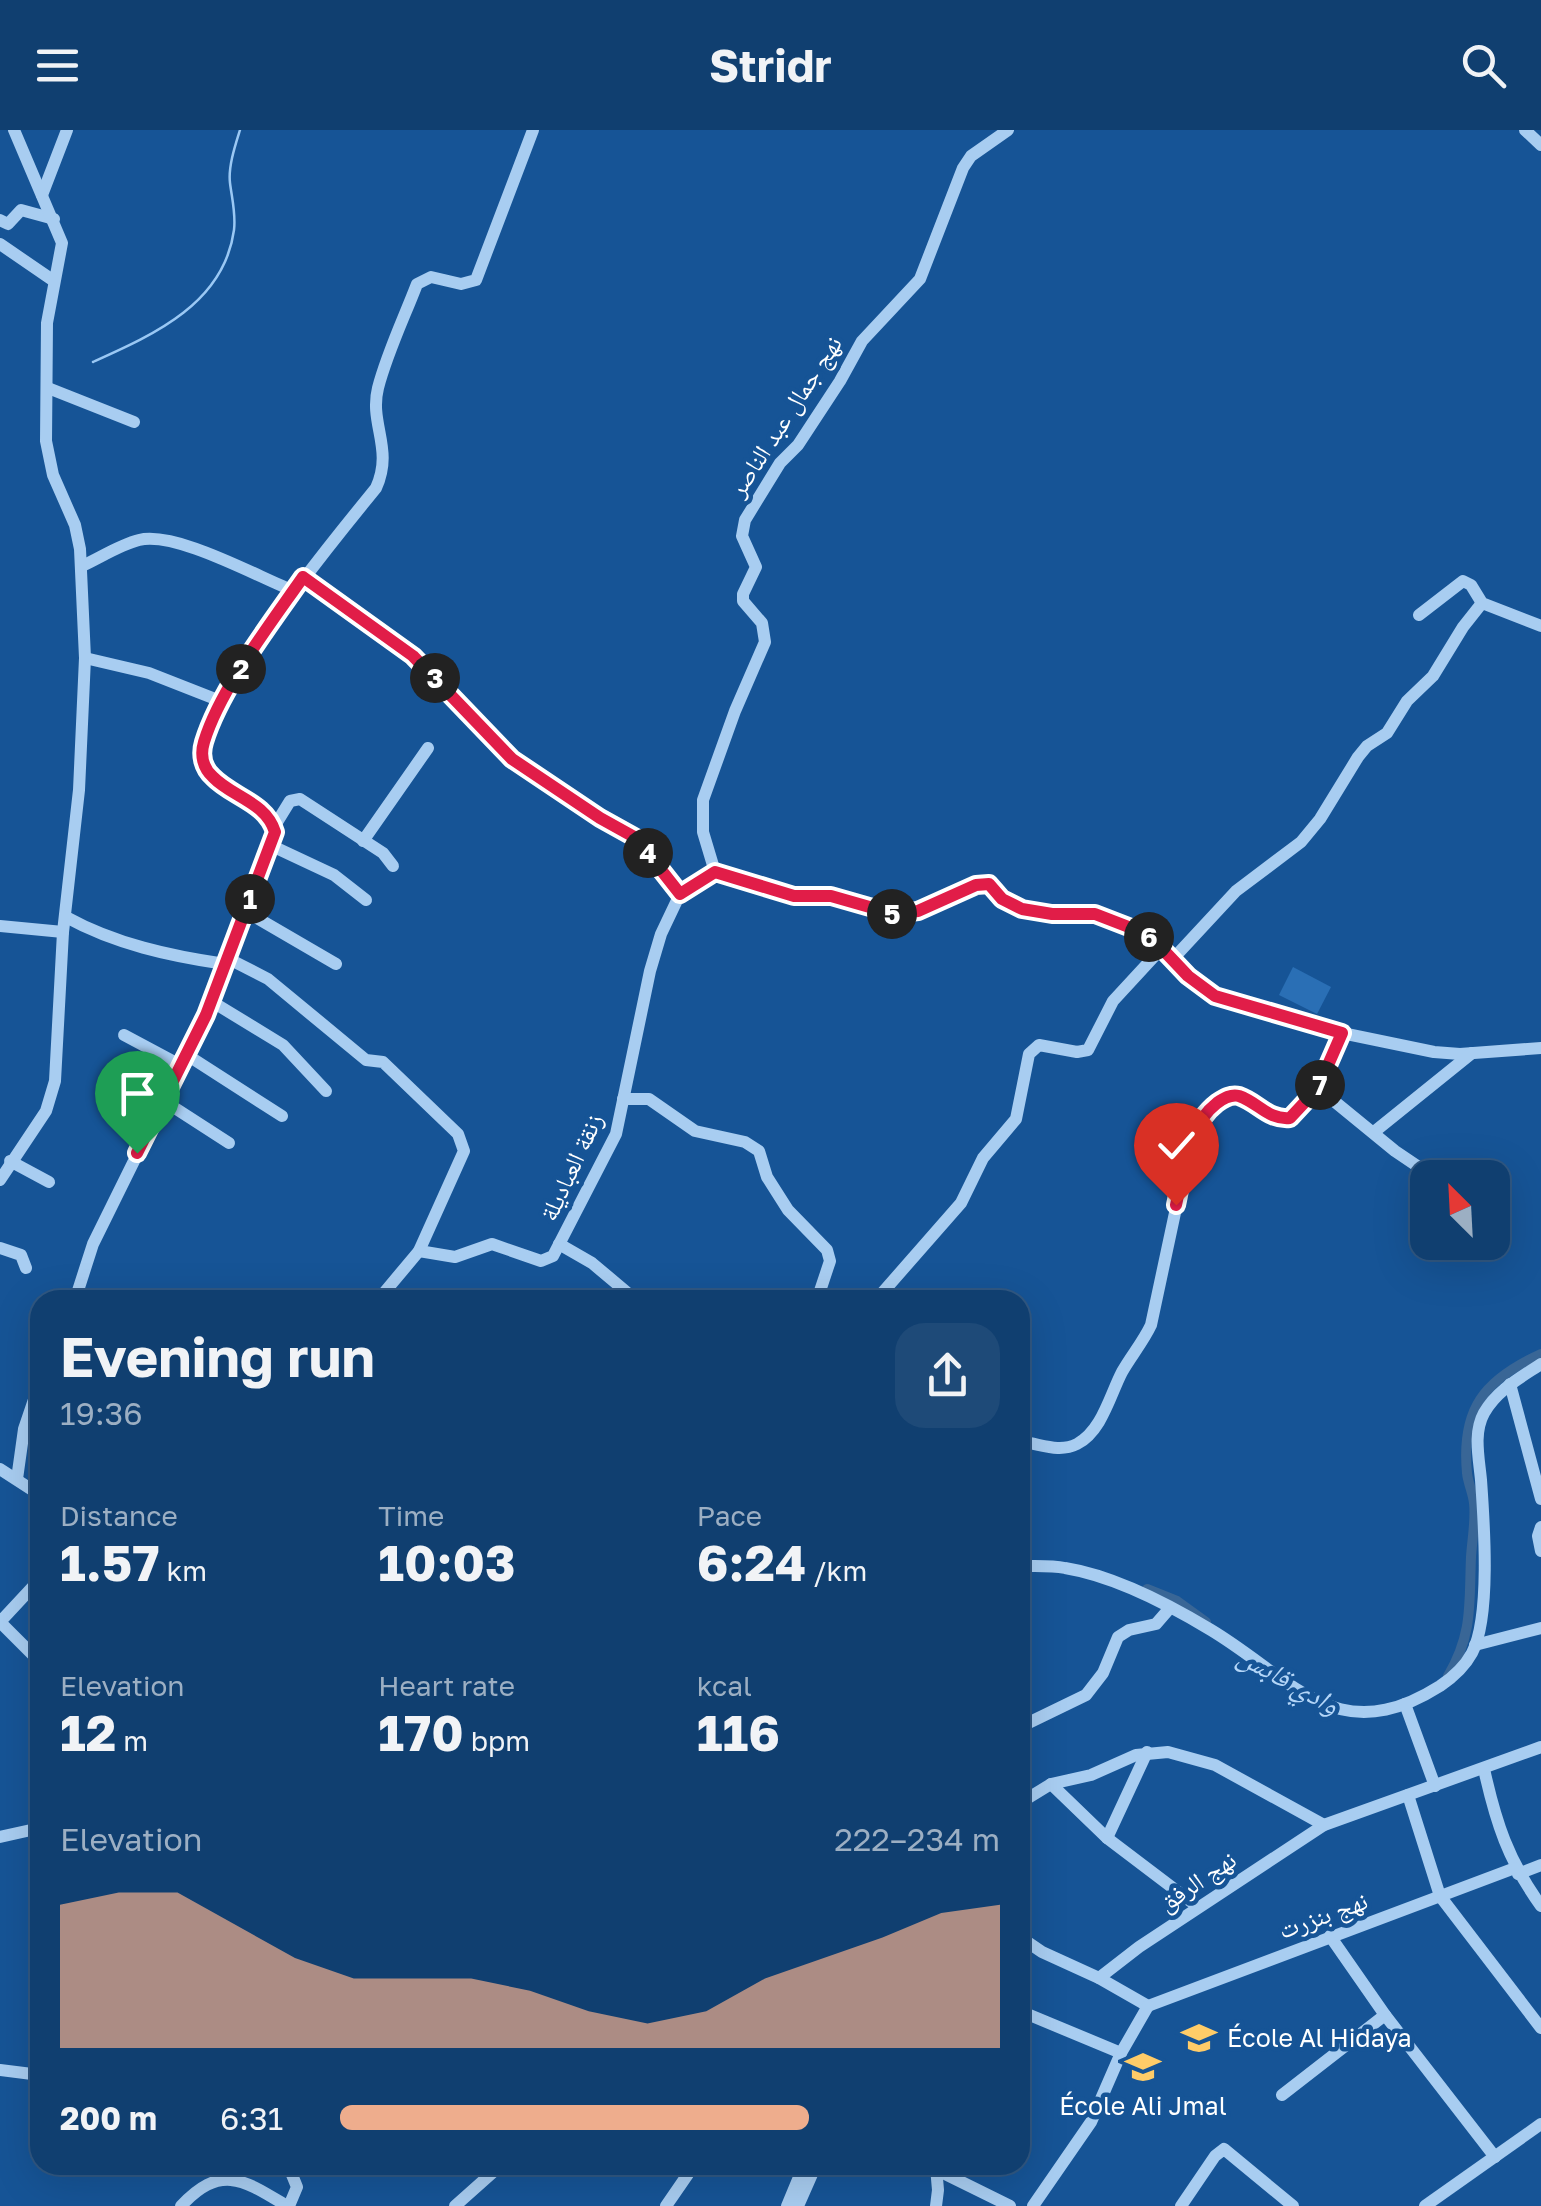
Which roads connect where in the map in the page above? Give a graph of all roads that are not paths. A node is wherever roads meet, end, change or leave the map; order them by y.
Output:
1 (14, 130) edge
2 (67, 130) edge
3 (533, 130) edge
4 (1008, 130) edge
5 (1526, 130) edge
6 (1541, 144) edge
7 (42, 195) junction
8 (54, 219) junction
9 (0, 220) edge
10 (0, 244) edge
11 (54, 280) junction
12 (48, 388) junction
13 (134, 422) dead end
14 (82, 566) junction
15 (303, 577) junction
16 (294, 590) junction
17 (1482, 603) junction
18 (1420, 615) dead end
19 (1541, 626) edge
20 (85, 658) junction
21 (223, 702) junction
22 (428, 748) dead end
23 (274, 827) junction
24 (363, 840) junction
25 (270, 845) junction
26 (393, 866) dead end
27 (715, 872) junction
28 (680, 894) junction
29 (366, 900) dead end
30 (245, 911) junction
31 (65, 924) junction
32 (0, 926) edge
33 (1161, 949) junction
34 (1171, 960) junction
35 (226, 961) junction
36 (336, 964) dead end
37 (211, 1001) junction
38 (1342, 1033) junction
39 (124, 1034) dead end
40 (1541, 1048) edge
41 (1472, 1053) junction
42 (185, 1061) junction
43 (1318, 1088) junction
44 (326, 1091) dead end
45 (623, 1099) junction
46 (164, 1101) junction
47 (282, 1116) dead end
48 (1374, 1132) junction
49 (228, 1143) dead end
50 (1411, 1160) edge
51 (10, 1161) junction
52 (0, 1179) edge
53 (49, 1182) dead end
54 (560, 1244) junction
55 (0, 1248) edge
56 (419, 1251) junction
57 (26, 1268) dead end
58 (79, 1290) edge
59 (386, 1290) edge
60 (624, 1290) edge
61 (821, 1290) edge
62 (885, 1290) edge
63 (1541, 1364) edge
64 (1510, 1384) junction
65 (30, 1411) edge
66 (1030, 1444) edge
67 (0, 1470) edge
68 (17, 1480) junction
69 (30, 1488) edge
70 (1541, 1499) edge
71 (1541, 1527) edge
72 (1541, 1550) edge
73 (1030, 1566) edge
74 (30, 1590) edge
75 (1170, 1609) junction
76 (1541, 1628) edge
77 (1475, 1645) junction
78 (30, 1648) edge
79 (1405, 1704) junction
80 (1030, 1722) edge
81 (1541, 1747) edge
82 (1147, 1752) junction
83 (1484, 1769) junction
84 (1051, 1784) junction
85 (1435, 1786) junction
86 (1408, 1795) junction
87 (1030, 1797) edge
88 (1324, 1825) junction
89 (30, 1830) edge
90 (0, 1838) edge
91 (1107, 1838) junction
92 (1541, 1865) edge
93 (1516, 1871) junction
94 (1440, 1896) junction
95 (1541, 1906) edge
96 (1198, 1908) junction
97 (1330, 1936) junction
98 (1030, 1945) edge
99 (1100, 1978) junction
100 (1148, 2006) junction
101 (1030, 2015) edge
102 (1385, 2015) junction
103 (1541, 2028) edge
104 (1121, 2053) junction
105 (0, 2070) edge
106 (30, 2074) edge
107 (1282, 2095) dead end
108 (1541, 2124) edge
109 (1494, 2157) junction
110 (237, 2175) edge
111 (292, 2175) edge
112 (491, 2175) edge
113 (687, 2175) edge
114 (800, 2175) edge
115 (812, 2175) edge
116 (935, 2175) edge
117 (949, 2175) edge
118 (240, 2178) junction
119 (181, 2206) edge
120 (288, 2206) edge
121 (456, 2206) edge
122 (666, 2206) edge
123 (787, 2206) edge
124 (798, 2206) edge
125 (936, 2206) edge
126 (1010, 2206) edge
127 (1033, 2206) edge
128 (1180, 2206) edge
129 (1293, 2206) edge
130 (1425, 2206) edge

1 - 7 street
2 - 7 street
3 - 15 street
4 - 27 street, نهج جمال عبد الناصر
5 - 6 street
7 - 8 street
8 - 9 street
8 - 11 street
10 - 11 street
11 - 12 street
12 - 13 street
12 - 14 street
14 - 16 street
14 - 20 street
15 - 16 street
15 - 28 street
16 - 21 street
17 - 18 street
17 - 19 street
17 - 34 street
20 - 21 street
20 - 31 street
21 - 23 street
22 - 24 street
23 - 24 street
23 - 25 street
24 - 26 street
25 - 29 street
25 - 30 street
27 - 28 street
27 - 33 street
28 - 45 street, زنقة العباديلة
30 - 35 street
30 - 36 street
31 - 32 street
31 - 35 street
31 - 51 street
33 - 34 street
33 - 62 street
34 - 38 street
35 - 37 street
35 - 56 street
37 - 42 street
37 - 44 street
38 - 41 street
38 - 43 street
39 - 42 street
40 - 41 street
41 - 48 street
42 - 46 street
42 - 47 street
43 - 48 street
43 - 66 street
45 - 54 street, زنقة العباديلة
45 - 61 street
46 - 49 street
46 - 58 street
48 - 50 street
51 - 52 street
51 - 53 street
54 - 56 street, زنقة العباديلة
54 - 60 street
55 - 57 street
56 - 59 street
63 - 64 street
64 - 70 street
64 - 77 street
65 - 68 street
67 - 68 street
68 - 69 street
71 - 72 street
73 - 75 street
74 - 78 street
75 - 79 street
75 - 80 street
76 - 77 street
77 - 79 street
79 - 85 street
81 - 83 street, نهج الرفق
82 - 84 street
82 - 88 street
82 - 91 street
83 - 85 street, نهج الرفق
83 - 93 street
84 - 87 street
84 - 91 street
85 - 86 street, نهج الرفق
86 - 88 street, نهج الرفق
86 - 94 street
88 - 96 street, نهج الرفق
89 - 90 street
91 - 96 street
92 - 93 street, نهج بنزرت
93 - 94 street, نهج بنزرت
93 - 95 street
94 - 97 street, نهج بنزرت
94 - 103 street
96 - 99 street, نهج الرفق
97 - 100 street, نهج بنزرت
97 - 102 street
98 - 99 street
99 - 100 street
100 - 104 street
101 - 104 street
102 - 107 street
102 - 109 street
104 - 127 street
105 - 106 street
108 - 109 street
109 - 130 street
110 - 118 street
111 - 120 street
112 - 121 street
113 - 122 street
114 - 123 street
115 - 124 street
116 - 125 street
117 - 126 street
118 - 119 street
118 - 120 street
128 - 129 street

